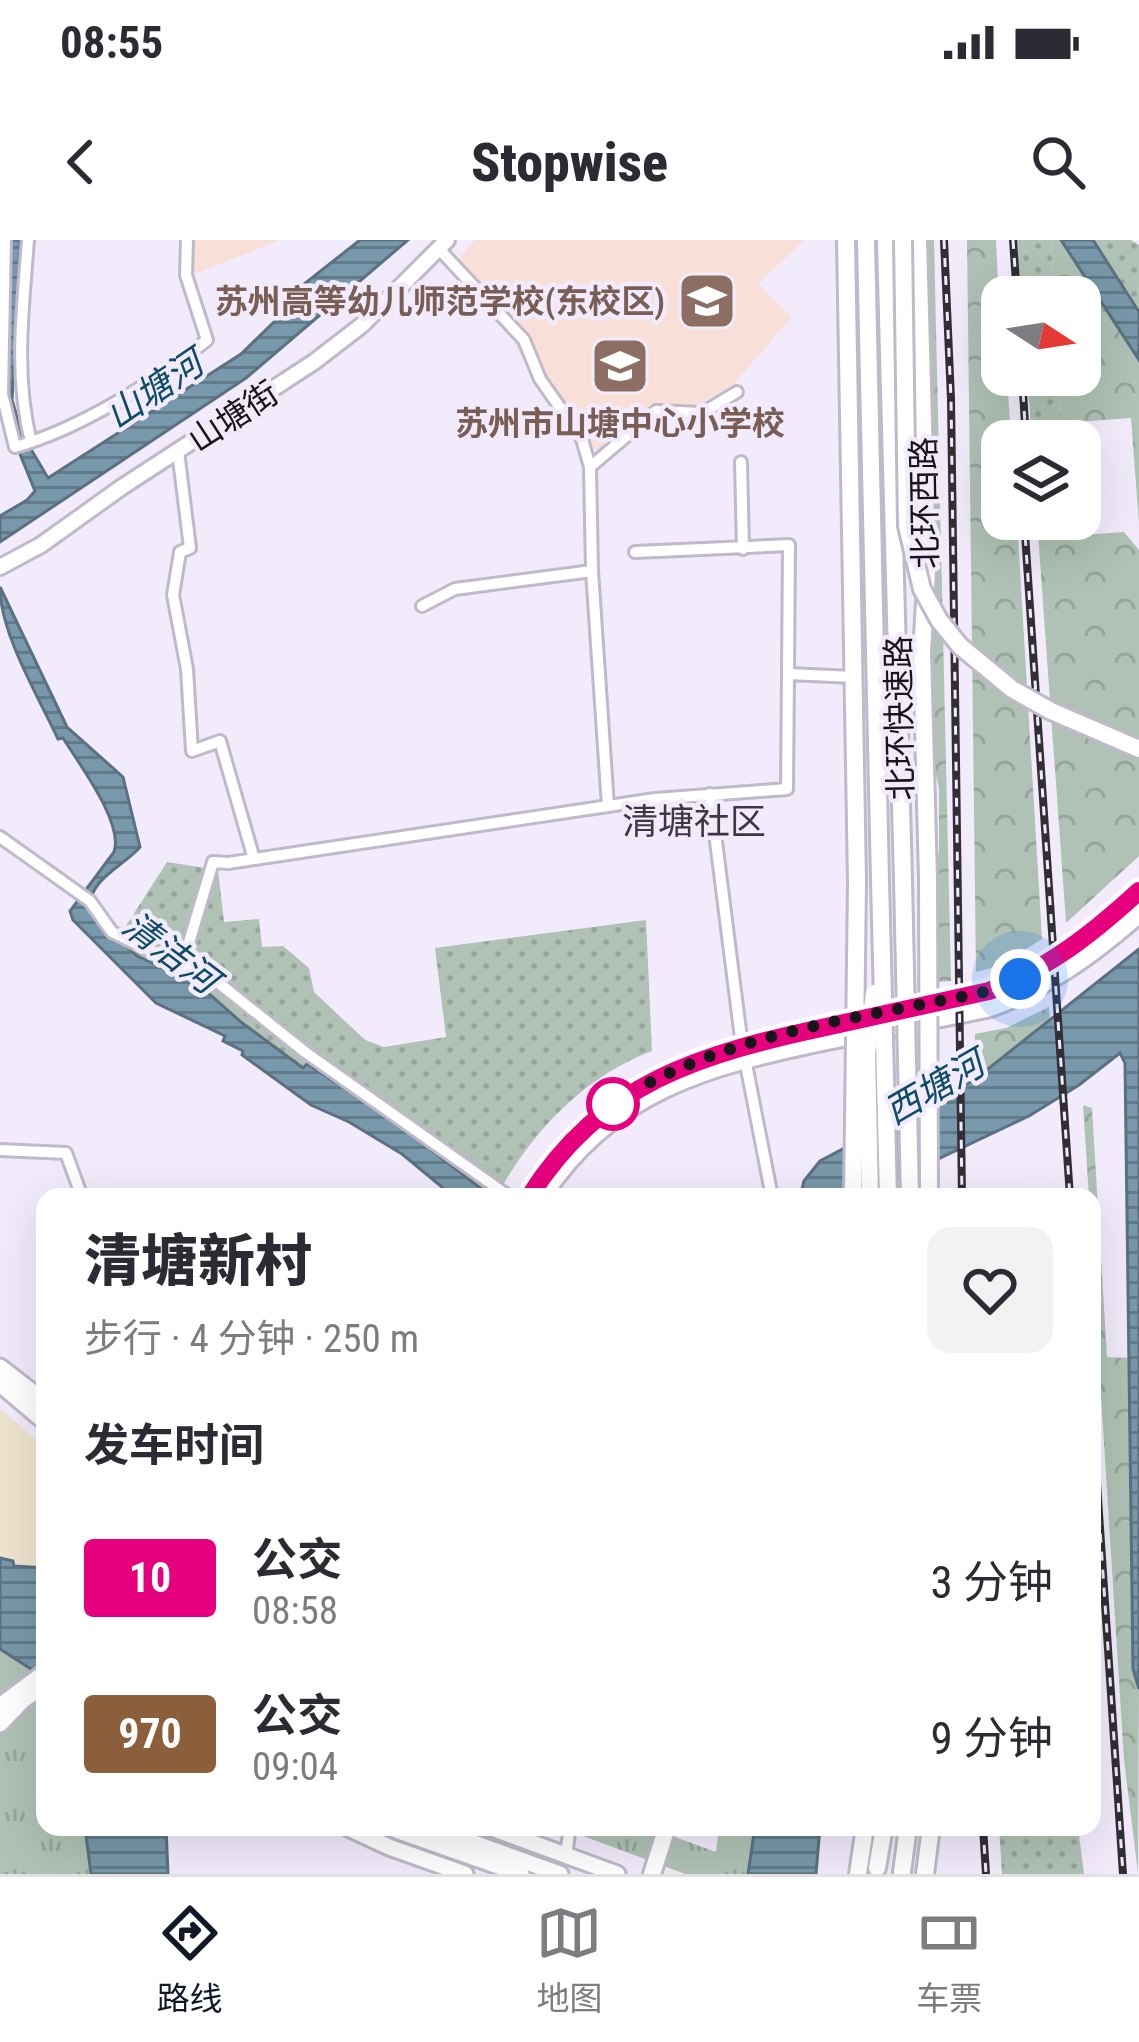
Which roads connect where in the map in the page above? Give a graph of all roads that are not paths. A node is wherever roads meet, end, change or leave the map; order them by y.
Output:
1 (5, 240) edge
2 (28, 240) edge
3 (187, 240) edge
4 (846, 240) edge
5 (866, 240) edge
6 (886, 240) edge
7 (903, 240) edge
8 (918, 240) edge
9 (443, 244) edge
10 (737, 392) dead end
11 (25, 444) junction
12 (178, 451) junction
13 (741, 462) dead end
14 (590, 466) junction
15 (742, 549) junction
16 (634, 552) dead end
17 (0, 567) edge
18 (592, 571) junction
19 (422, 606) dead end
20 (788, 674) junction
21 (854, 677) junction
22 (1139, 749) edge
23 (710, 794) junction
24 (608, 806) junction
25 (2, 842) edge
26 (254, 859) junction
27 (1139, 891) edge
28 (1139, 915) edge
29 (882, 932) junction
30 (182, 966) junction
31 (744, 1053) junction
32 (0, 1150) edge
33 (79, 1188) edge
34 (497, 1188) edge
35 (536, 1188) edge
36 (550, 1188) edge
37 (770, 1188) edge
38 (853, 1188) edge
39 (870, 1188) edge
40 (888, 1188) edge
41 (910, 1188) edge
42 (929, 1188) edge
43 (0, 1367) edge
44 (0, 1384) edge
45 (36, 1395) edge
46 (36, 1414) edge
47 (36, 1679) edge
48 (36, 1691) edge
49 (0, 1706) edge
50 (0, 1724) edge
51 (365, 1836) edge
52 (413, 1836) edge
53 (454, 1836) edge
54 (513, 1836) edge
55 (569, 1836) edge
56 (664, 1836) edge
57 (854, 1836) edge
58 (864, 1836) edge
59 (882, 1836) edge
60 (907, 1836) edge
61 (930, 1836) edge
62 (566, 1856) junction
63 (877, 1868) dead end
64 (902, 1872) edge
65 (557, 1873) edge
66 (465, 1874) edge
67 (521, 1874) edge
68 (617, 1874) edge
69 (652, 1874) edge
70 (848, 1874) edge
71 (858, 1874) edge
72 (925, 1874) edge

1 - 11 street
2 - 11 street
3 - 11 street
4 - 21 main road
5 - 29 main road, 北环快速路, bridge
6 - 41 main road, 北环快速路, bridge
7 - 22 main road, bridge
8 - 42 main road, 北环西路, bridge
9 - 12 street, 山塘街
9 - 14 street
10 - 14 street
12 - 17 street, 山塘街
12 - 26 street
13 - 15 street
14 - 18 street
15 - 16 street
15 - 20 street
18 - 19 street
18 - 24 street
20 - 21 street
20 - 23 street
21 - 38 main road, bridge
23 - 24 street
23 - 31 street
24 - 26 street
25 - 30 street
26 - 30 street
27 - 31 main road
28 - 31 main road
29 - 39 main road, bridge
29 - 40 main road, 北环快速路, bridge
30 - 34 street
31 - 35 main road
31 - 36 main road
31 - 37 street
32 - 33 street
43 - 45 main road
44 - 46 main road
47 - 49 main road
48 - 50 main road
51 - 66 main road
52 - 67 main road
53 - 65 main road
54 - 62 main road
55 - 62 street
56 - 69 main road
57 - 70 main road
58 - 71 main road
59 - 63 main road
60 - 64 main road
61 - 72 main road
62 - 68 main road

